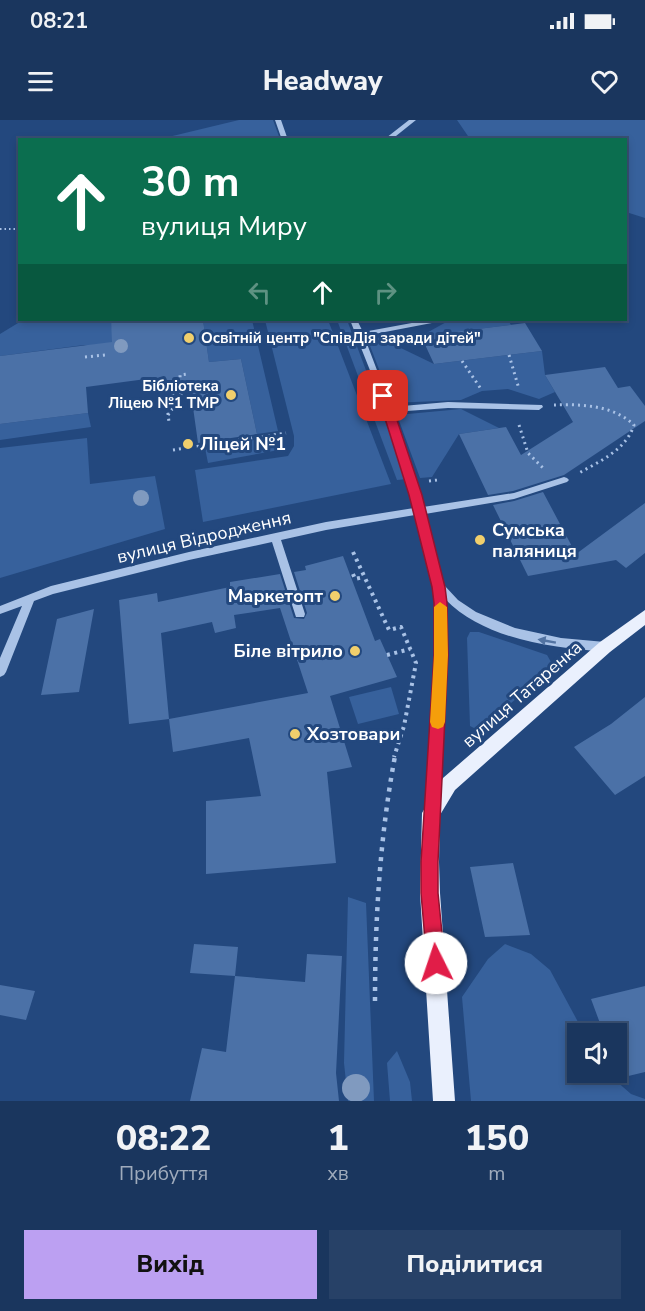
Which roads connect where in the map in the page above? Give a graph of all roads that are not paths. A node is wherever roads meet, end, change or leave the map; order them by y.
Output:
1 (278, 120) edge
2 (413, 120) edge
3 (284, 138) edge
4 (389, 138) edge
5 (354, 321) edge
6 (433, 321) edge
7 (360, 335) junction
8 (539, 407) road end
9 (388, 410) junction
10 (564, 480) road end
11 (419, 510) junction
12 (275, 537) junction
13 (439, 587) junction
14 (30, 598) junction
15 (0, 610) edge
16 (300, 614) dead end
17 (645, 616) edge
18 (605, 647) junction
19 (0, 672) edge
20 (433, 809) junction
21 (444, 1101) edge

1 - 3 street
2 - 4 street
5 - 7 street
6 - 7 street
7 - 9 street
8 - 9 street
9 - 11 street
10 - 11 street, вулиця Відродження
11 - 12 street, вулиця Відродження
11 - 13 street
12 - 14 street, вулиця Відродження
12 - 16 street
18 -> 13 street
13 - 20 street
14 - 15 street, вулиця Відродження
14 - 19 street
17 - 18 main road, вулиця Татаренка
18 - 20 main road, вулиця Татаренка
20 - 21 main road

